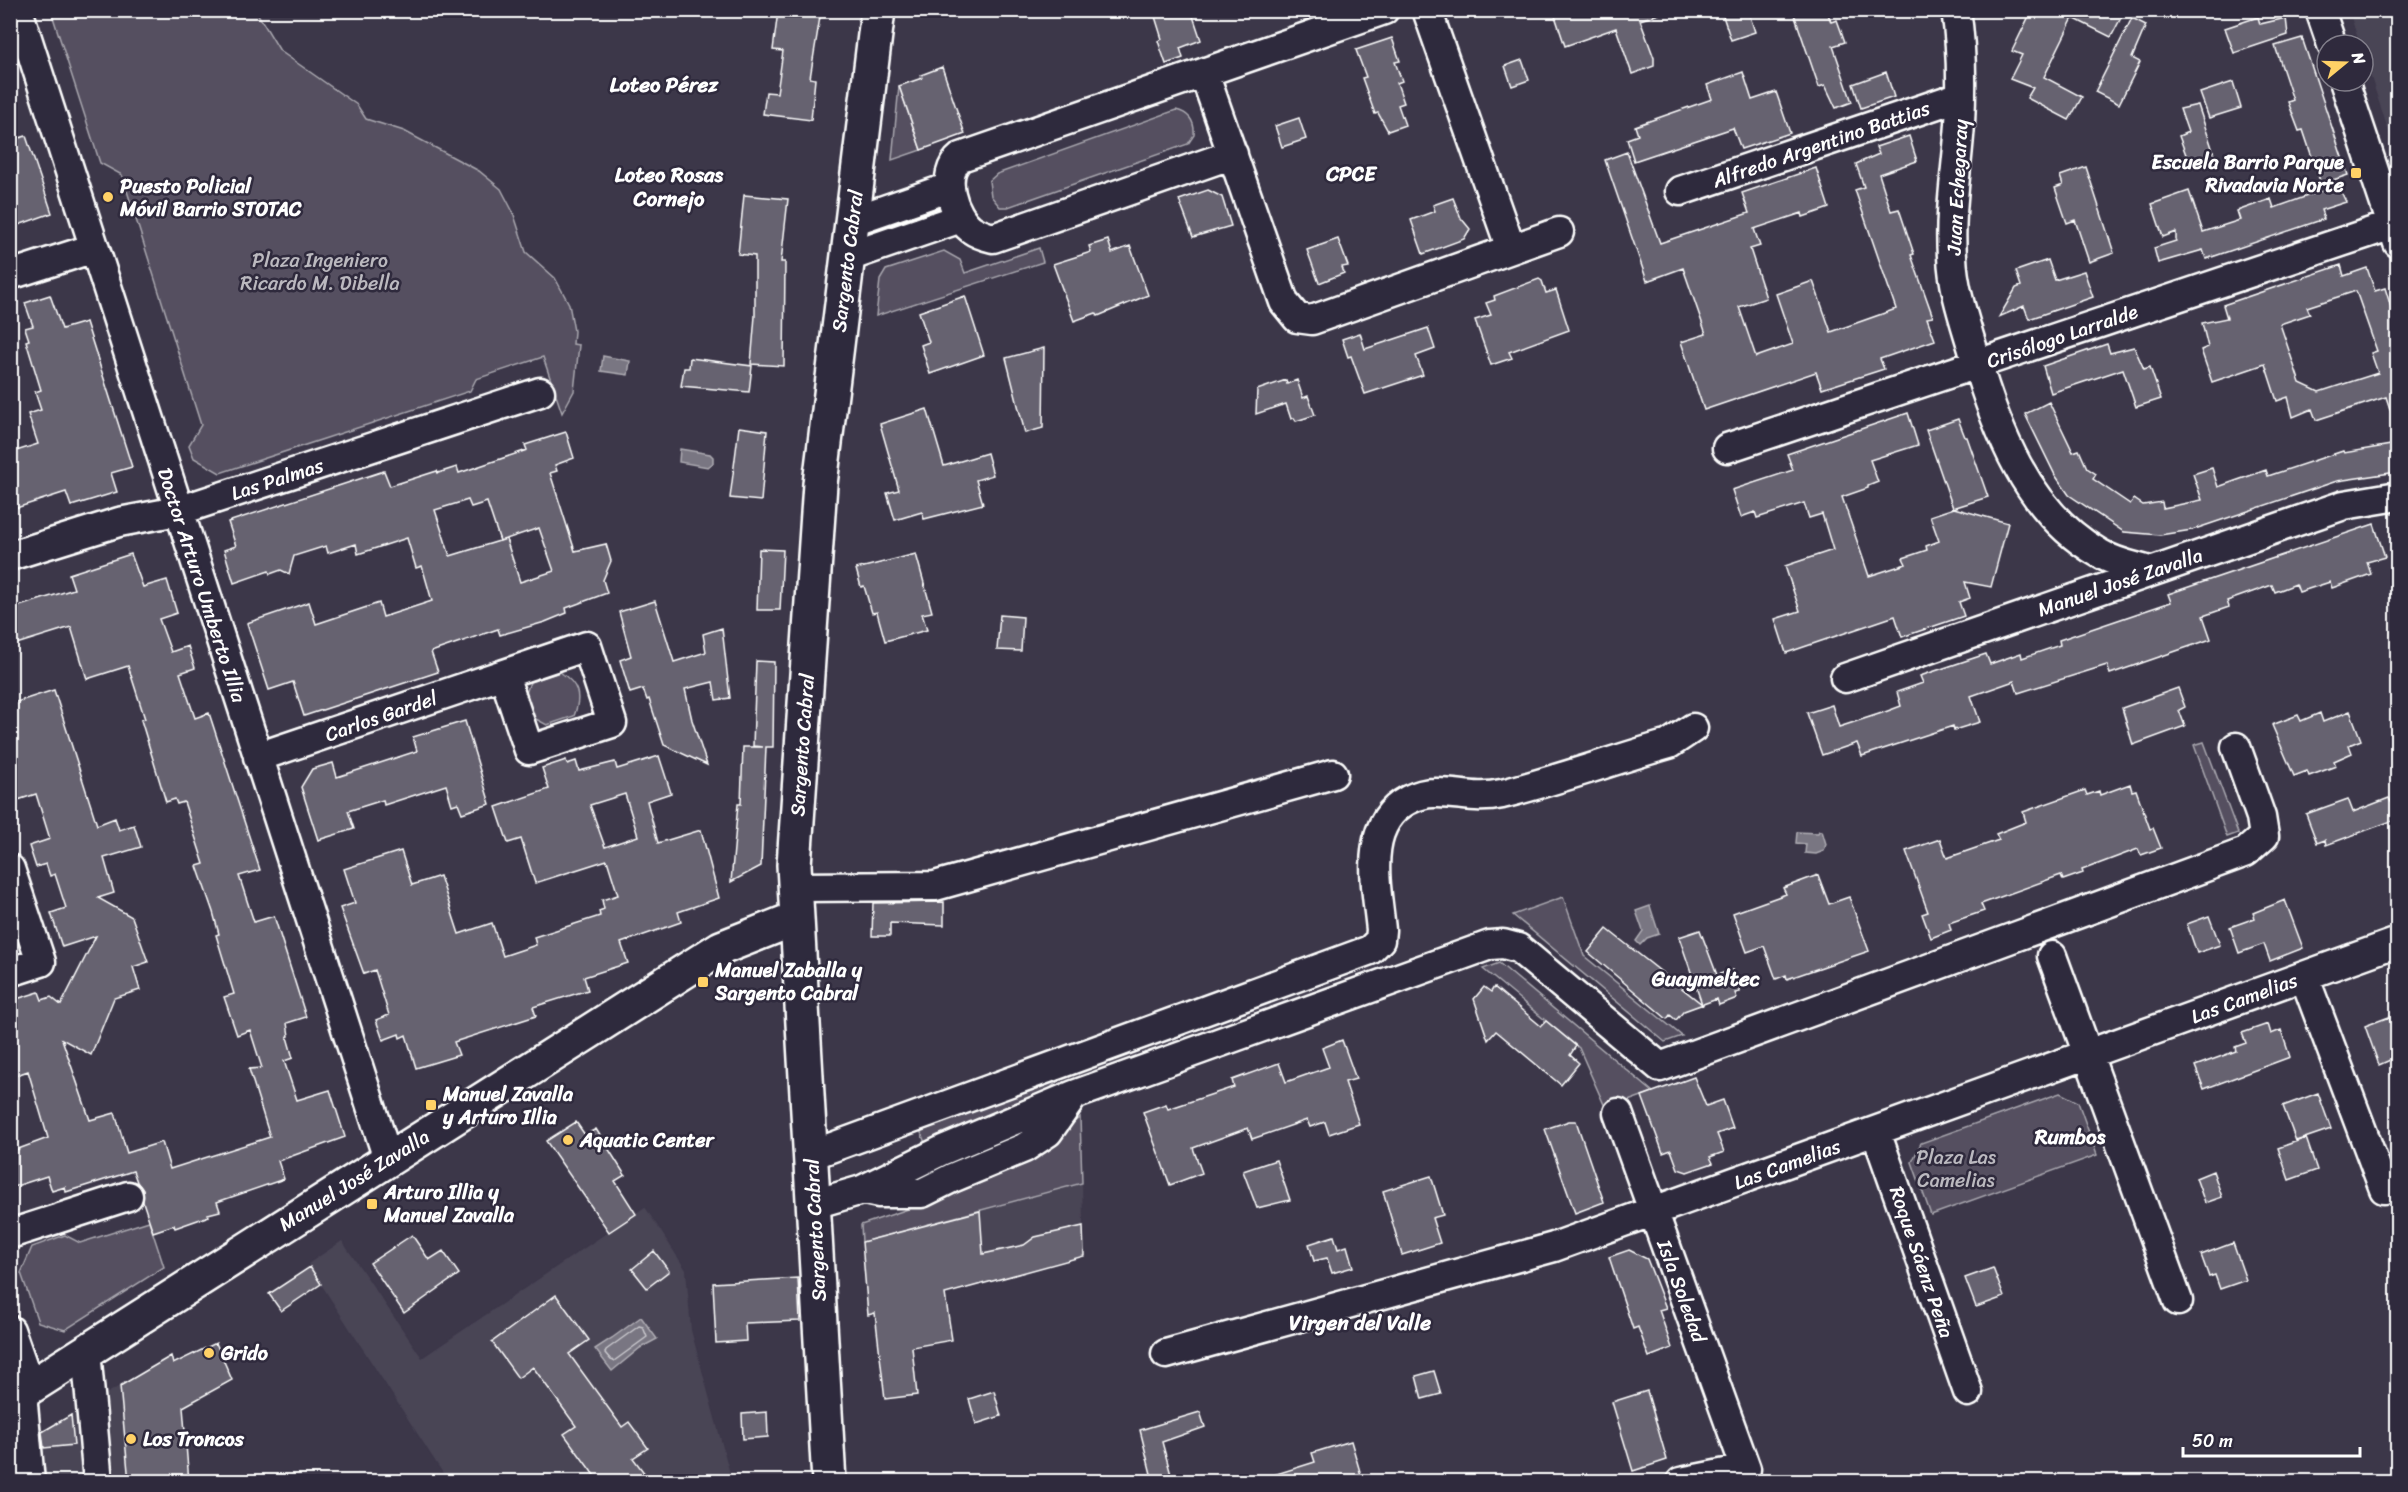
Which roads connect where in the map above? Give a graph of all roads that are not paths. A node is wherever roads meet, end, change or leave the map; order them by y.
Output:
1 (18, 10) edge
2 (878, 10) edge
3 (1384, 10) edge
4 (1427, 10) edge
5 (1956, 10) edge
6 (2320, 10) edge
7 (2328, 33) edge
8 (1204, 73) junction
9 (2348, 93) edge
10 (1961, 96) junction
11 (1233, 154) junction
12 (950, 187) junction
13 (1680, 191) dead end
14 (961, 218) junction
15 (852, 221) junction
16 (2396, 230) edge
17 (1559, 232) dead end
18 (94, 248) junction
19 (1511, 249) junction
20 (848, 257) junction
21 (10, 275) edge
22 (1977, 364) junction
23 (540, 392) dead end
24 (1727, 448) dead end
25 (2397, 496) edge
26 (178, 511) junction
27 (10, 556) edge
28 (2150, 571) junction
29 (504, 675) dead end
30 (1845, 678) dead end
31 (1693, 728) dead end
32 (2236, 747) dead end
33 (258, 758) junction
34 (1333, 774) dead end
35 (10, 868) edge
36 (796, 903) junction
37 (2397, 942) edge
38 (2052, 956) dead end
39 (10, 972) edge
40 (2304, 976) junction
41 (2088, 1055) junction
42 (1618, 1113) dead end
43 (1876, 1132) junction
44 (811, 1155) junction
45 (388, 1159) junction
46 (2391, 1187) edge
47 (128, 1196) dead end
48 (813, 1204) junction
49 (1654, 1212) junction
50 (10, 1234) edge
51 (2178, 1301) dead end
52 (10, 1330) edge
53 (86, 1351) junction
54 (1166, 1354) dead end
55 (1968, 1392) dead end
56 (21, 1393) edge
57 (30, 1482) edge
58 (98, 1482) edge
59 (829, 1482) edge
60 (1681, 1482) edge

1 - 18 street, Doctor Arturo Umberto Illia
2 - 15 main road, Sargento Cabral
3 - 8 street
4 - 19 street
5 - 10 street, Juan Echegaray
6 - 7 street
8 - 11 street
8 - 12 street
9 - 16 street
10 - 13 street, Alfredo Argentino Battias
10 - 22 street, Juan Echegaray
11 - 14 street
11 - 19 street
12 - 14 street
12 - 15 street
14 - 20 street
15 - 20 main road, Sargento Cabral
16 - 22 street, Crisólogo Larralde
17 - 19 street
18 - 21 street
18 - 26 street, Doctor Arturo Umberto Illia
20 - 36 main road, Sargento Cabral
22 - 24 street, Crisólogo Larralde
22 - 28 street, Juan Echegaray
23 - 26 street, Las Palmas
25 - 28 street, Manuel José Zavalla
26 - 27 street, Las Palmas
26 - 33 street, Doctor Arturo Umberto Illia
28 - 30 street, Manuel José Zavalla
29 - 33 street, Carlos Gardel
31 - 44 street
32 - 48 street
33 - 45 street, Doctor Arturo Umberto Illia
34 - 36 street
35 - 39 street
36 - 44 main road, Sargento Cabral
36 - 45 main road, Manuel José Zavalla
37 - 40 street, Las Camelias
38 - 41 street
40 - 41 street, Las Camelias
40 - 46 street
41 - 43 street, Las Camelias
41 - 51 street
42 - 49 street, Isla Soledad
43 - 49 street, Las Camelias
43 - 55 street, Roque Sáenz Peña
44 - 48 main road, Sargento Cabral
45 - 53 main road, Manuel José Zavalla
47 - 50 street
48 - 59 main road, Sargento Cabral
49 - 54 street, Las Camelias
49 - 60 street, Isla Soledad
52 - 56 street
53 - 56 main road, Manuel José Zavalla
53 - 58 street
56 - 57 street

